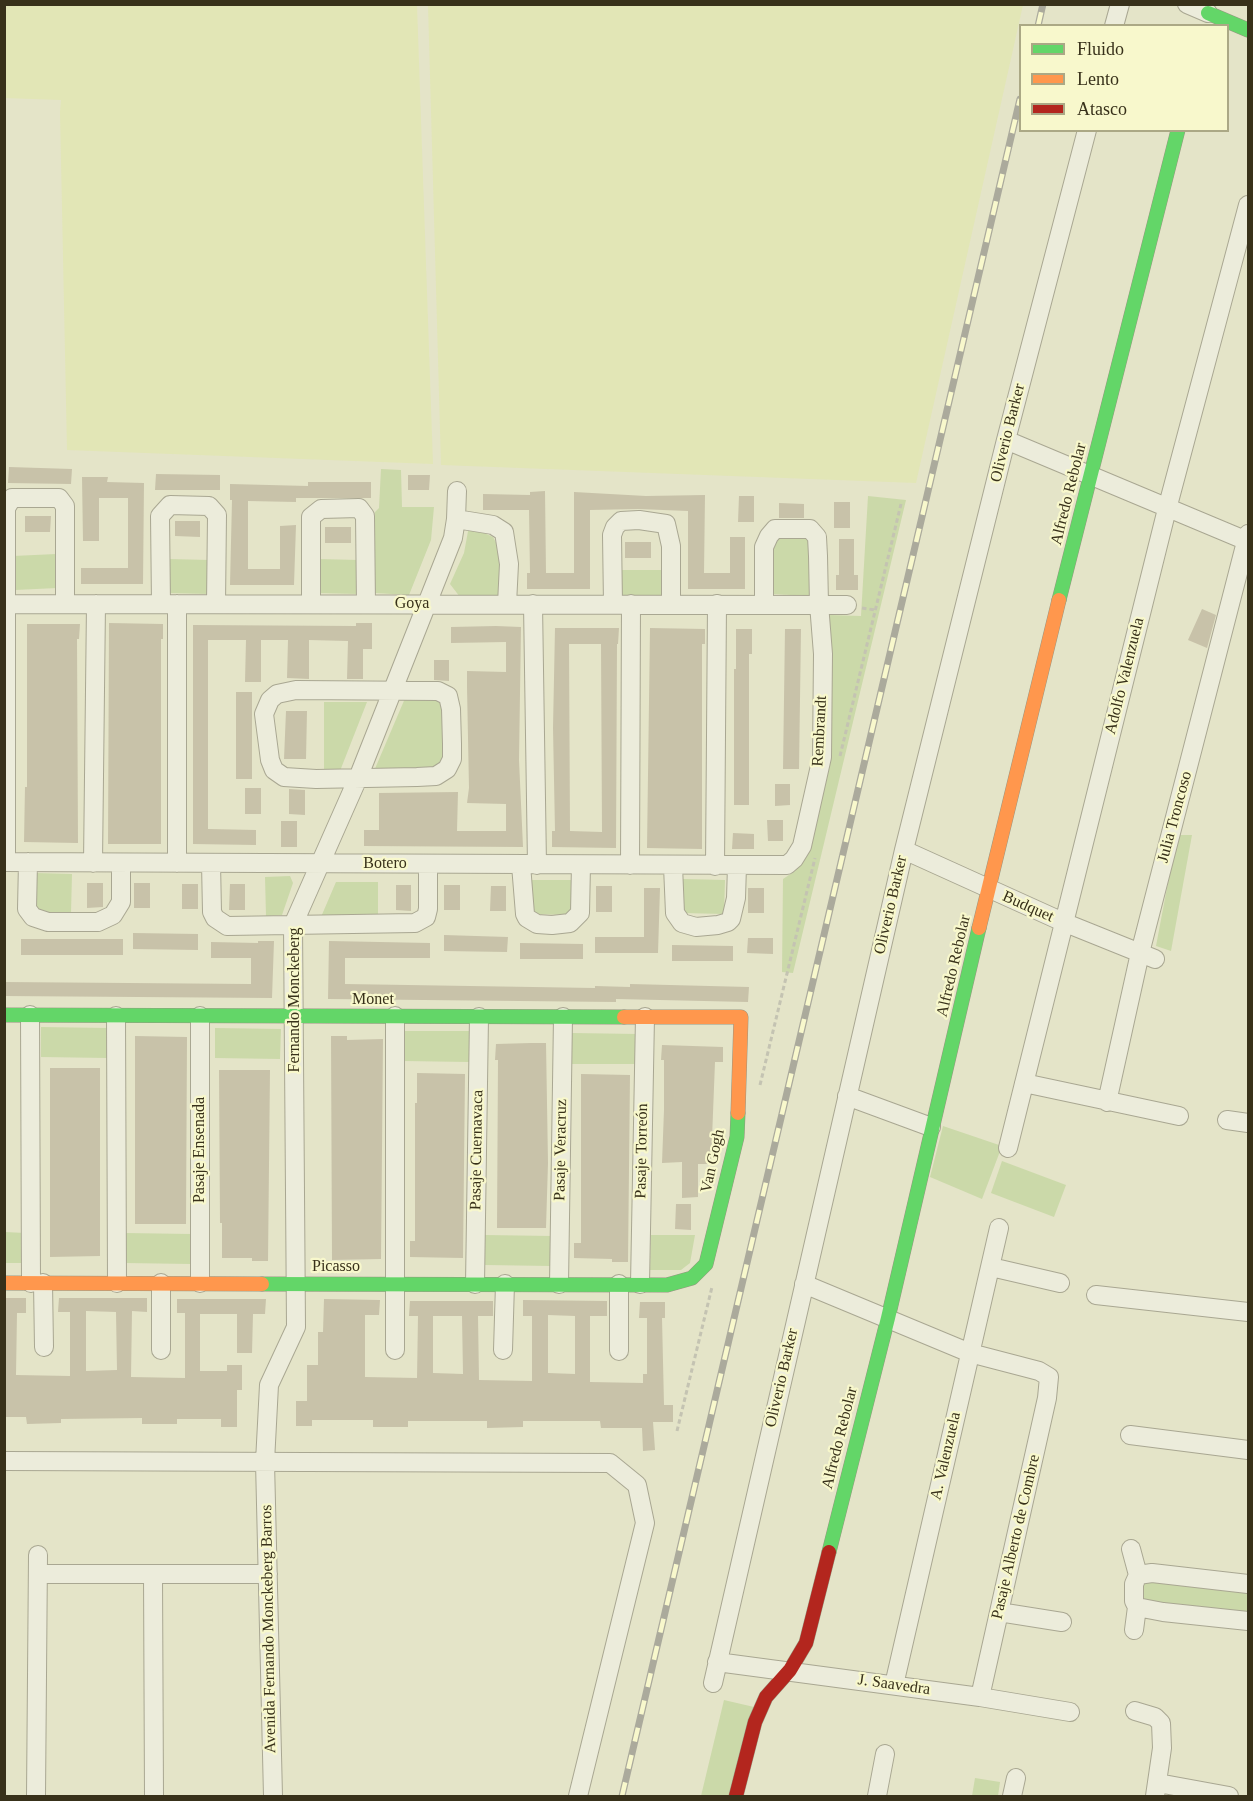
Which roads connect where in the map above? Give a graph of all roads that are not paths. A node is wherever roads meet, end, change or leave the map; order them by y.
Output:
1 (1120, 4) edge
2 (1187, 4) edge
3 (1208, 14) edge
4 (1115, 24) edge
5 (1248, 30) edge
6 (1086, 132) edge
7 (1177, 132) edge
8 (1248, 205) edge
9 (1006, 440) junction
10 (1090, 474) junction
11 (457, 491) dead end
12 (1167, 509) junction
13 (456, 519) junction
14 (1248, 538) edge
15 (5, 604) edge
16 (65, 604) junction
17 (96, 604) junction
18 (169, 604) junction
19 (216, 604) junction
20 (311, 604) junction
21 (366, 604) junction
22 (426, 604) junction
23 (507, 604) junction
24 (533, 604) junction
25 (622, 604) junction
26 (672, 604) junction
27 (717, 604) junction
28 (765, 604) junction
29 (819, 604) junction
30 (847, 605) dead end
31 (393, 691) junction
32 (358, 778) junction
33 (904, 850) junction
34 (5, 862) edge
35 (28, 862) junction
36 (93, 863) junction
37 (121, 863) junction
38 (177, 863) junction
39 (211, 863) junction
40 (319, 864) junction
41 (428, 864) junction
42 (529, 865) junction
43 (581, 865) junction
44 (630, 866) junction
45 (673, 866) junction
46 (716, 866) junction
47 (737, 866) junction
48 (766, 866) joint
49 (988, 889) junction
50 (1063, 922) junction
51 (293, 924) junction
52 (1147, 956) junction
53 (4, 1015) edge
54 (30, 1015) junction
55 (116, 1016) junction
56 (200, 1016) junction
57 (295, 1016) junction
58 (395, 1016) junction
59 (479, 1017) junction
60 (562, 1017) junction
61 (645, 1017) junction
62 (741, 1017) joint
63 (1024, 1083) junction
64 (847, 1096) junction
65 (1107, 1102) junction
66 (1179, 1116) dead end
67 (1227, 1120) dead end
68 (1248, 1123) edge
69 (931, 1126) junction
70 (1008, 1148) dead end
71 (999, 1228) dead end
72 (991, 1267) junction
73 (4, 1283) edge
74 (37, 1283) junction
75 (117, 1283) junction
76 (161, 1283) junction
77 (200, 1283) junction
78 (1060, 1283) dead end
79 (296, 1284) junction
80 (395, 1284) junction
81 (476, 1284) junction
82 (505, 1284) junction
83 (559, 1284) junction
84 (620, 1284) junction
85 (640, 1284) junction
86 (804, 1284) junction
87 (667, 1285) joint
88 (1096, 1295) dead end
89 (1248, 1312) edge
90 (888, 1318) junction
91 (44, 1347) dead end
92 (161, 1350) dead end
93 (395, 1350) dead end
94 (503, 1350) dead end
95 (619, 1351) dead end
96 (970, 1353) junction
97 (1130, 1435) dead end
98 (1248, 1450) edge
99 (4, 1461) edge
100 (265, 1462) junction
101 (1131, 1549) dead end
102 (38, 1555) dead end
103 (38, 1574) junction
104 (153, 1574) junction
105 (268, 1574) junction
106 (1138, 1575) junction
107 (1248, 1584) edge
108 (1137, 1607) junction
109 (999, 1612) junction
110 (1248, 1621) edge
111 (1062, 1622) dead end
112 (1134, 1630) dead end
113 (717, 1662) junction
114 (790, 1670) junction
115 (712, 1683) dead end
116 (894, 1685) junction
117 (980, 1696) junction
118 (1135, 1711) dead end
119 (1070, 1712) dead end
120 (885, 1754) dead end
121 (1016, 1778) dead end
122 (1156, 1790) edge
123 (36, 1797) edge
124 (154, 1797) edge
125 (273, 1797) edge
126 (578, 1797) edge
127 (736, 1797) edge
128 (878, 1797) edge
129 (1012, 1797) edge
130 (1229, 1797) edge

1 - 4 street
2 - 3 street
3 - 5 street
6 - 9 street, Oliverio Barker
7 - 10 street, Alfredo Rebolar
8 - 12 street, Adolfo Valenzuela
9 - 10 street
9 - 33 street, Oliverio Barker
10 - 12 street
10 - 49 street, Alfredo Rebolar
11 - 13 street, Fernando Monckeberg
12 - 14 street
12 - 50 street, Adolfo Valenzuela
13 - 22 street, Fernando Monckeberg
13 - 23 street
14 - 52 street, Julia Troncoso
15 - 16 street, Goya
15 - 16 street
15 - 34 street
16 - 17 street, Goya
17 - 18 street, Goya
17 - 36 street
18 - 19 street, Goya
18 - 19 street
18 - 38 street
19 - 20 street, Goya
20 - 21 street, Goya
20 - 21 street
21 - 22 street, Goya
22 - 23 street, Goya
22 - 31 street, Fernando Monckeberg
23 - 24 street, Goya
24 - 25 street, Goya
24 - 42 street
25 - 26 street, Goya
25 - 26 street
25 - 44 street
26 - 27 street, Goya
27 - 28 street, Goya
27 - 46 street
28 - 29 street, Goya
28 - 29 street, Rembrandt
29 - 30 street, Goya
29 - 48 street, Rembrandt
31 - 32 street, Fernando Monckeberg
31 - 32 street
31 - 32 street
32 - 40 street, Fernando Monckeberg
33 - 49 street, Budquet
33 - 64 street, Oliverio Barker
34 - 35 street, Botero
35 - 36 street, Botero
35 - 37 street
36 - 37 street, Botero
37 - 38 street, Botero
38 - 39 street, Botero
39 - 40 street, Botero
39 - 51 street
40 - 41 street, Botero
40 - 51 street, Fernando Monckeberg
41 - 42 street, Botero
41 - 51 street
42 - 43 street, Botero
42 - 43 street
43 - 44 street, Botero
44 - 45 street, Botero
45 - 46 street, Botero
45 - 47 street
46 - 47 street, Botero
47 - 48 street, Botero
49 - 50 street, Budquet
49 - 69 street, Alfredo Rebolar
50 - 52 street, Budquet
50 - 63 street, Adolfo Valenzuela
51 - 57 street, Fernando Monckeberg
52 - 65 street, Julia Troncoso
53 - 54 street, Monet
54 - 55 street, Monet
54 - 74 street
55 - 56 street, Monet
55 - 75 street
56 - 57 street, Monet
56 - 77 street, Pasaje Ensenada
57 - 58 street, Monet
57 - 79 street, Fernando Monckeberg
58 - 59 street, Monet
58 - 80 street
59 - 60 street, Monet
59 - 81 street, Pasaje Cuernavaca
60 - 61 street, Monet
60 - 83 street, Pasaje Veracruz
61 - 62 street, Monet
61 - 85 street, Pasaje Torreón
62 - 87 street, Van Gogh
63 - 65 street
63 - 70 street, Adolfo Valenzuela
64 - 69 street
64 - 86 street, Oliverio Barker
65 - 66 street
67 - 68 street
69 - 90 street, Alfredo Rebolar
71 - 72 street, A. Valenzuela
72 - 78 street
72 - 96 street, A. Valenzuela
73 - 74 street, Picasso
74 - 75 street, Picasso
74 - 91 street
75 - 76 street, Picasso
76 - 77 street, Picasso
76 - 92 street
77 - 79 street, Picasso
79 - 80 street, Picasso
79 - 100 street, Fernando Monckeberg
80 - 81 street, Picasso
80 - 93 street
81 - 82 street, Picasso
82 - 83 street, Picasso
82 - 94 street
83 - 84 street, Picasso
84 - 85 street, Picasso
84 - 95 street
85 - 87 street, Picasso
86 - 90 street
86 - 113 street, Oliverio Barker
88 - 89 street
90 - 96 street
90 - 114 street, Alfredo Rebolar
96 - 109 street, Pasaje Alberto de Combre
96 - 116 street, A. Valenzuela
97 - 98 street
99 - 100 street
100 - 105 street, Avenida Fernando Monckeberg Barros
100 - 126 street
101 - 106 street
102 - 103 street
103 - 104 street
103 - 123 street
104 - 105 street
104 - 124 street
105 - 125 street, Avenida Fernando Monckeberg Barros
106 - 107 street
106 - 108 street
108 - 110 street
108 - 112 street
109 - 111 street
109 - 117 street, Pasaje Alberto de Combre
113 - 114 street, J. Saavedra
113 - 115 street, Oliverio Barker
114 - 116 street, J. Saavedra
114 - 127 street, Alfredo Rebolar
116 - 117 street, J. Saavedra
117 - 119 street, J. Saavedra
118 - 122 street
120 - 128 street
121 - 129 street
122 - 130 street

